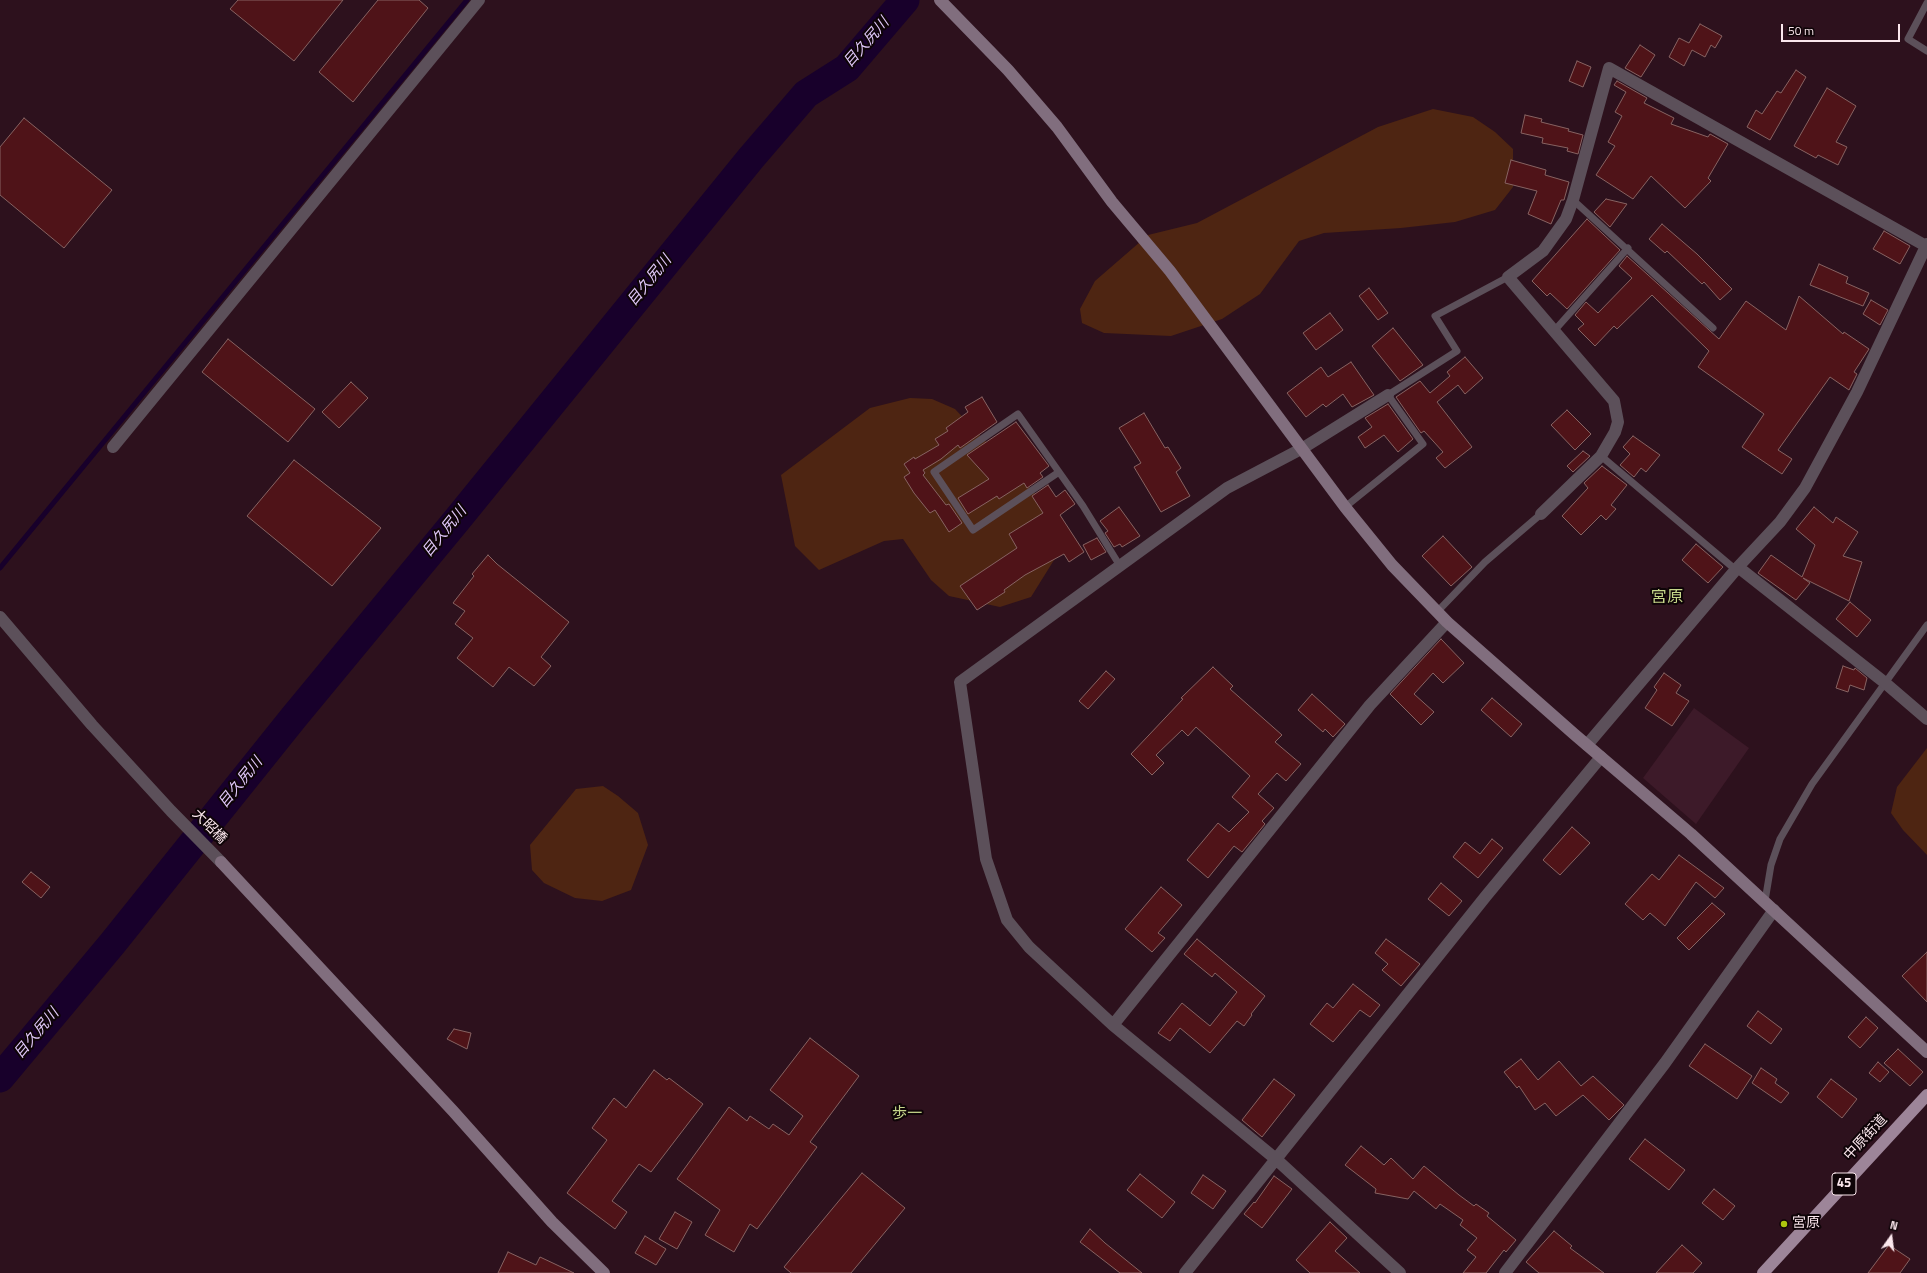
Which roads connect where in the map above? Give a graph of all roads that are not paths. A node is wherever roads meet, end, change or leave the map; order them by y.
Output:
1 (479, 0) edge
2 (940, 0) edge
3 (1927, 3) edge
4 (1927, 51) edge
5 (1573, 200) junction
6 (1926, 245) edge
7 (1628, 248) junction
8 (1508, 276) junction
9 (1713, 328) dead end
10 (1554, 331) junction
11 (1388, 395) junction
12 (113, 447) dead end
13 (1303, 448) junction
14 (1601, 456) junction
15 (1059, 472) junction
16 (1345, 507) junction
17 (1541, 514) joint
18 (1120, 566) junction
19 (1737, 568) junction
20 (1437, 612) junction
21 (0, 617) edge
22 (1447, 622) junction
23 (1927, 625) edge
24 (1884, 682) junction
25 (1927, 719) edge
26 (1587, 745) junction
27 (1601, 757) junction
28 (1765, 901) junction
29 (1774, 910) junction
30 (1113, 1025) junction
31 (1927, 1052) edge
32 (1927, 1095) edge
33 (1277, 1160) junction
34 (1508, 1272) edge
35 (604, 1273) edge
36 (1185, 1273) edge
37 (1400, 1273) edge
38 (1763, 1273) edge

1 - 12 street
2 - 13 street
3 - 4 lane
5 - 6 street
5 - 7 lane
5 - 8 street
6 - 19 street
7 - 9 lane
7 - 10 lane
8 - 10 street
8 - 11 lane
10 - 14 street
11 - 13 street
11 - 16 lane
13 - 16 street
13 - 18 street
14 - 17 street
14 - 19 lane
15 - 15 lane
15 - 18 lane
16 - 20 street
17 - 20 lane
18 - 30 street
19 - 24 street
19 - 26 street
20 - 22 street
21 - 35 street, 大昭橋
22 - 26 street
22 - 30 street
23 - 24 lane
24 - 25 street
24 - 28 lane
26 - 27 street
27 - 28 street
27 - 33 street
28 - 29 street
29 - 31 street
29 - 34 street
30 - 33 street
32 - 38 main road, 中原街道 / 45
33 - 36 street
33 - 37 street

